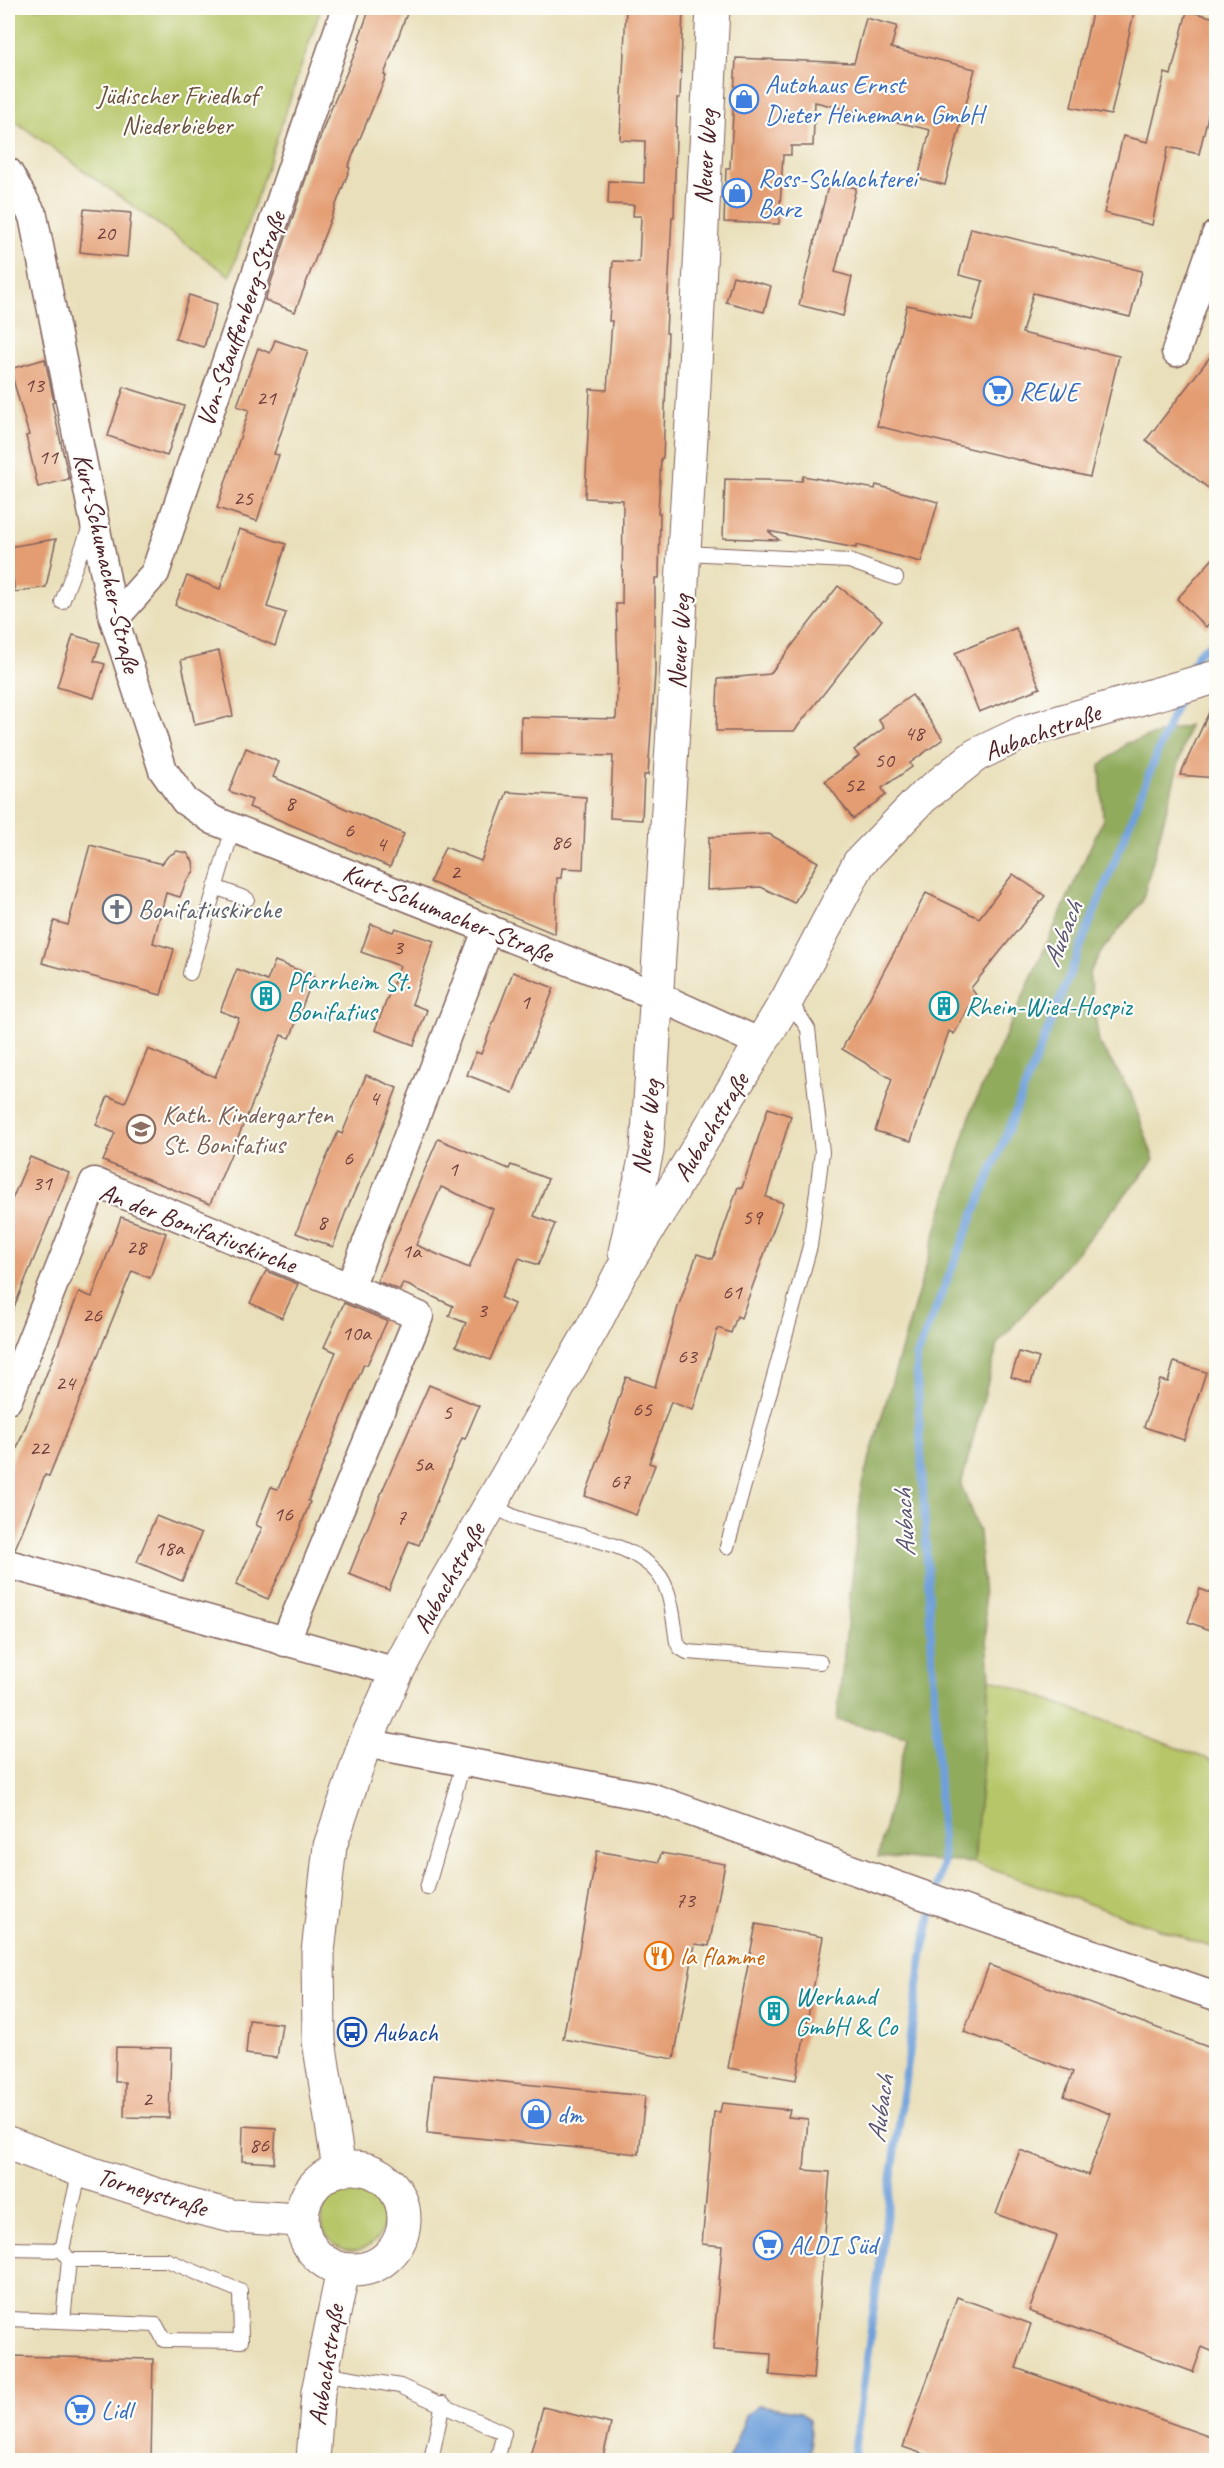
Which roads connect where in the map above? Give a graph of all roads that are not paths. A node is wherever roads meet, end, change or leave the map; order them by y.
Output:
1 (346, 8) edge
2 (713, 8) edge
3 (8, 172) edge
4 (1216, 235) edge
5 (1176, 352) dead end
6 (94, 516) junction
7 (684, 553) junction
8 (896, 578) dead end
9 (62, 602) dead end
10 (114, 619) junction
11 (1211, 679) edge
12 (233, 828) junction
13 (215, 887) junction
14 (247, 899) dead end
15 (488, 928) junction
16 (190, 972) dead end
17 (657, 996) junction
18 (788, 998) junction
19 (761, 1043) junction
20 (620, 1274) junction
21 (350, 1287) junction
22 (8, 1399) edge
23 (491, 1504) junction
24 (727, 1547) dead end
25 (8, 1564) edge
26 (285, 1642) junction
27 (820, 1662) dead end
28 (397, 1672) junction
29 (365, 1743) junction
30 (464, 1761) junction
31 (427, 1888) dead end
32 (1216, 1996) edge
33 (8, 2143) edge
34 (339, 2169) junction
35 (80, 2170) junction
36 (300, 2220) junction
37 (8, 2249) edge
38 (65, 2255) junction
39 (343, 2270) junction
40 (8, 2319) edge
41 (63, 2321) junction
42 (322, 2373) junction
43 (443, 2403) junction
44 (313, 2460) edge
45 (431, 2460) edge
46 (497, 2460) edge

1 - 10 street, Von-Stauffenberg-Straße
2 - 7 street, Neuer Weg
3 - 6 street, Kurt-Schumacher-Straße
4 - 5 street
6 - 9 lane
6 - 10 street, Kurt-Schumacher-Straße
7 - 8 lane
7 - 17 street, Neuer Weg
10 - 12 street, Kurt-Schumacher-Straße
11 - 18 street, Aubachstraße
12 - 13 lane
12 - 15 street, Kurt-Schumacher-Straße
13 - 14 lane
13 - 16 lane
15 - 17 street, Kurt-Schumacher-Straße
15 - 21 street
17 - 19 street, Aubachstraße
17 - 20 street, Neuer Weg
18 - 19 street, Aubachstraße
18 - 24 lane
19 - 20 street, Aubachstraße
20 - 23 street, Aubachstraße
21 - 22 street, An der Bonifatiuskirche
21 - 26 street, An der Bonifatiuskirche
23 - 27 lane
23 - 28 street, Aubachstraße
25 - 26 street
26 - 28 street
28 - 29 street, Aubachstraße
29 - 30 street
29 - 34 street, Aubachstraße
30 - 31 lane
30 - 32 street
33 - 35 street, Torneystraße
34 - 36 street
34 - 39 street
35 - 36 street, Torneystraße
35 - 38 lane
36 - 39 street
37 - 38 lane
38 - 41 lane
38 - 41 lane
39 - 42 street, Aubachstraße
40 - 41 lane
42 - 43 lane
42 - 44 street, Aubachstraße
43 - 45 lane
43 - 46 lane

